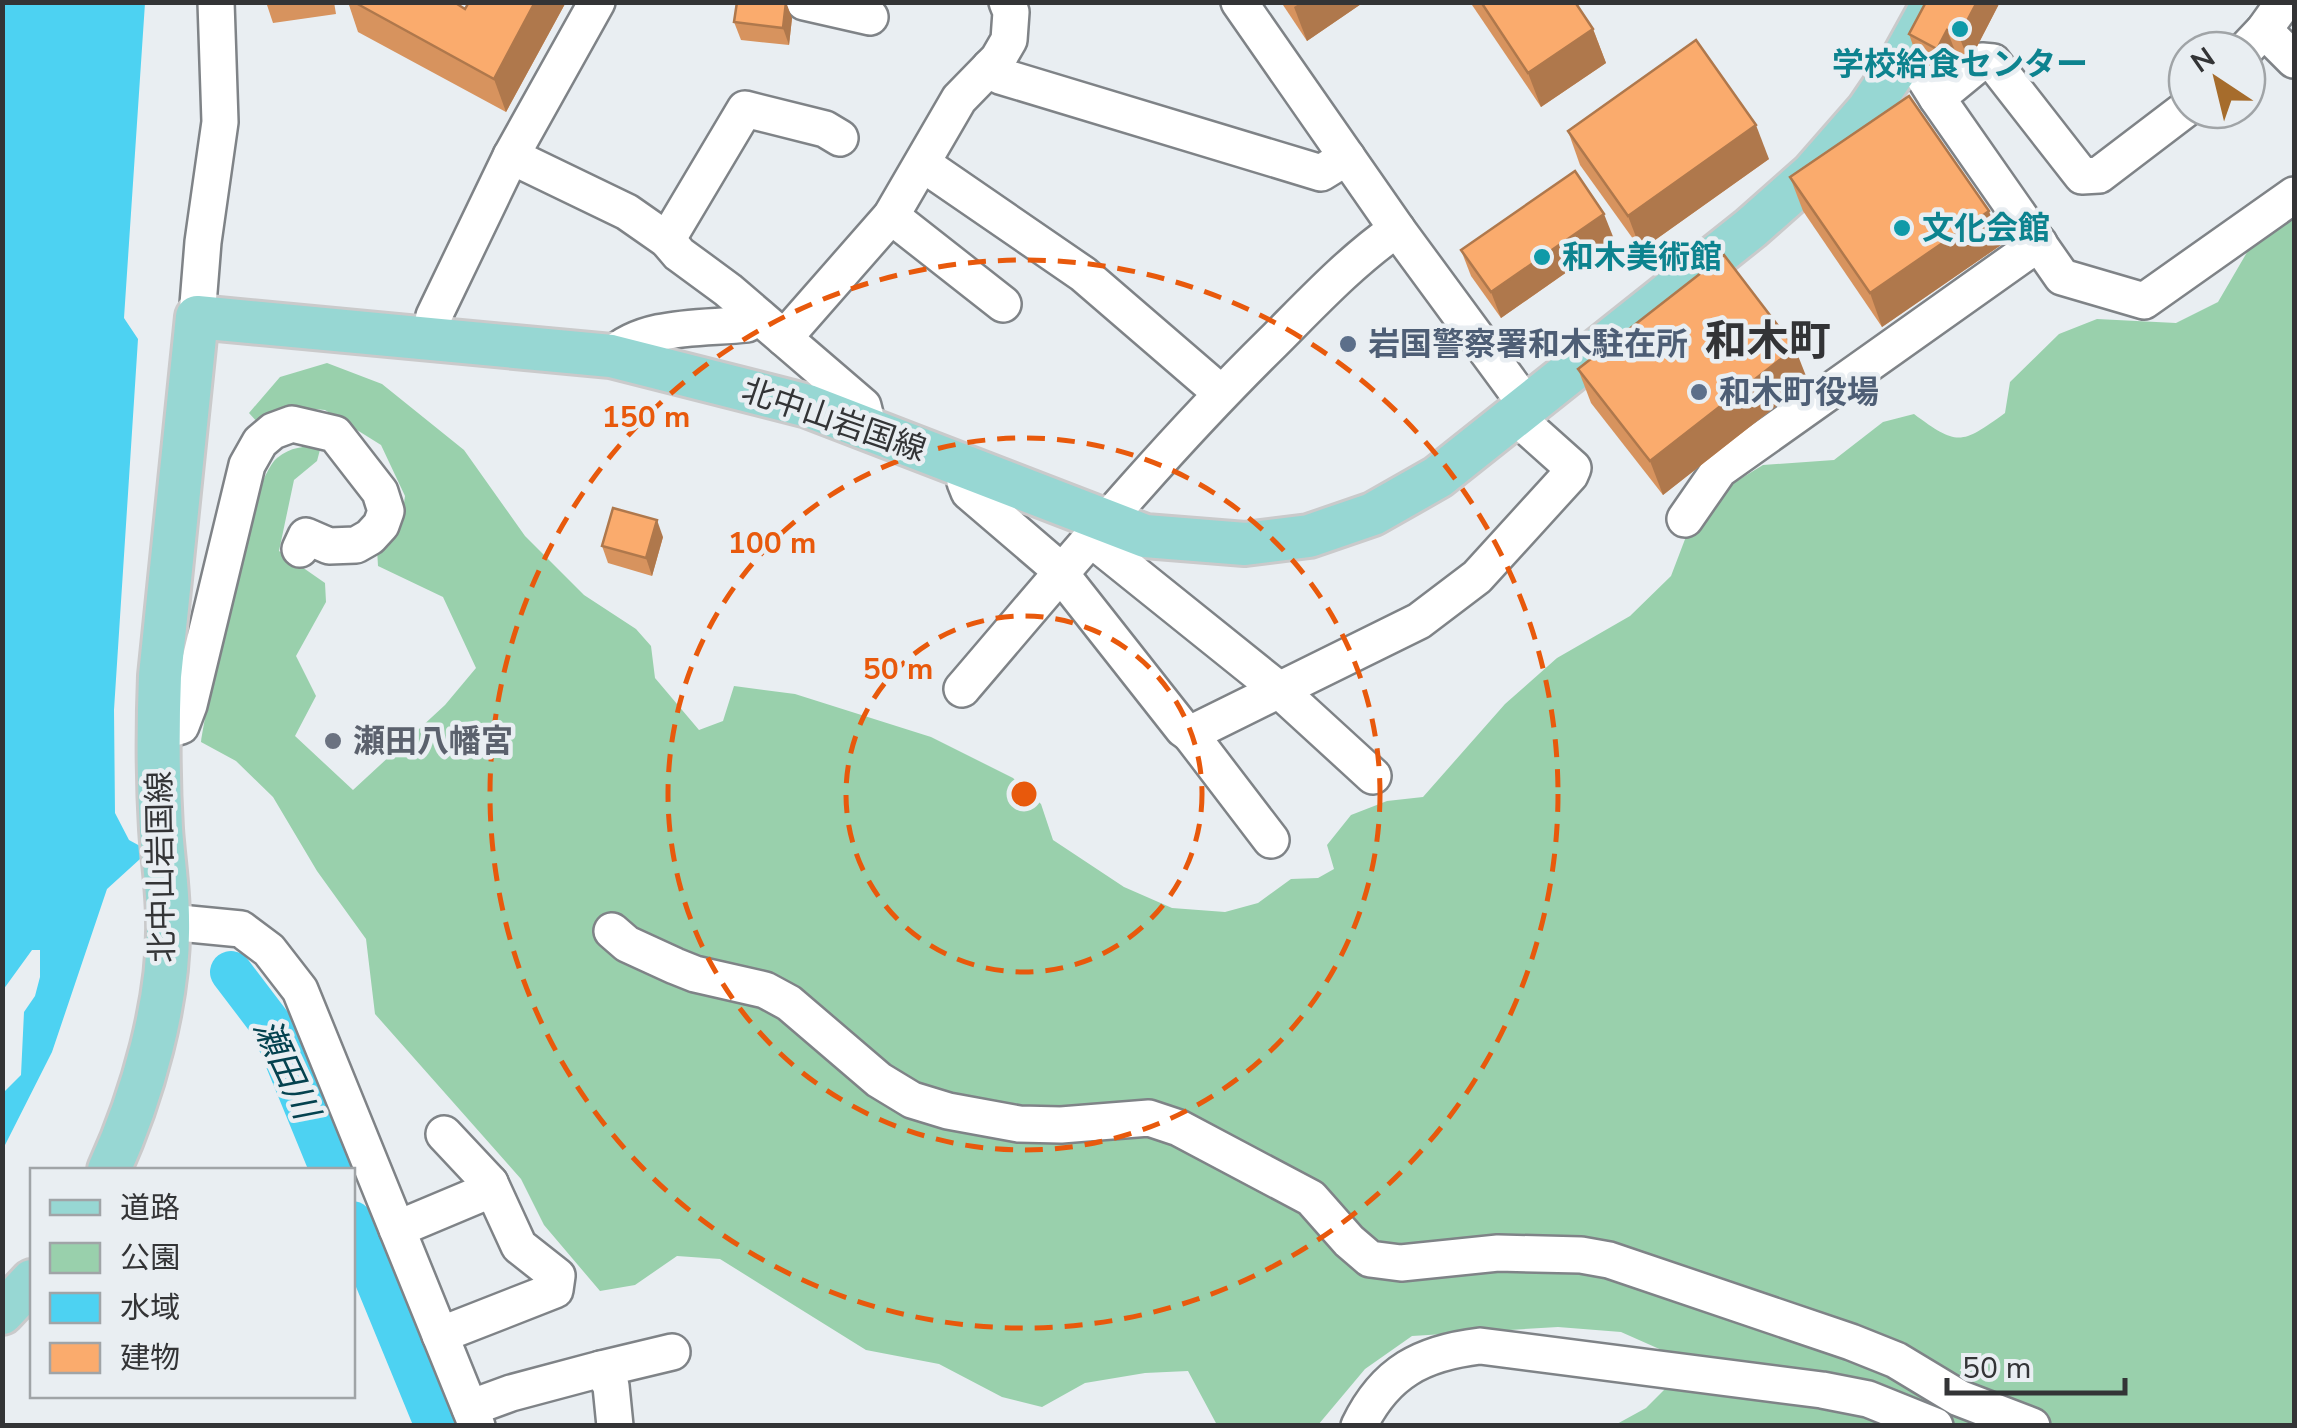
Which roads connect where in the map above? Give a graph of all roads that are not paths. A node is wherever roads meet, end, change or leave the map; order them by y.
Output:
1 (216, 2) edge
2 (597, 2) edge
3 (804, 2) edge
4 (1007, 2) edge
5 (1239, 2) edge
6 (1934, 2) edge
7 (870, 17) dead end
8 (2264, 28) edge
9 (1902, 60) junction
10 (2294, 60) edge
11 (990, 67) junction
12 (1936, 98) junction
13 (2167, 123) edge
14 (840, 138) dead end
15 (512, 156) junction
16 (1346, 156) junction
17 (923, 164) junction
18 (2294, 195) edge
19 (890, 216) junction
20 (1397, 229) junction
21 (667, 240) junction
22 (2039, 243) junction
23 (1002, 304) dead end
24 (197, 318) junction
25 (771, 327) junction
26 (429, 337) junction
27 (611, 356) junction
28 (1220, 393) junction
29 (1527, 406) junction
30 (868, 426) junction
31 (967, 466) junction
32 (1685, 519) dead end
33 (1099, 529) junction
34 (300, 549) dead end
35 (1060, 574) junction
36 (962, 689) dead end
37 (1278, 689) junction
38 (157, 733) junction
39 (1190, 734) junction
40 (1373, 776) dead end
41 (1271, 840) dead end
42 (168, 922) junction
43 (612, 932) dead end
44 (444, 1134) dead end
45 (110, 1168) edge
46 (490, 1183) junction
47 (397, 1229) junction
48 (30, 1283) edge
49 (2, 1313) edge
50 (440, 1336) junction
51 (672, 1352) dead end
52 (602, 1369) junction
53 (473, 1416) edge
54 (616, 1426) edge
55 (1359, 1426) edge
56 (1934, 1426) edge
57 (2032, 1426) edge

1 - 24 street
2 - 15 street
3 - 7 street
4 - 11 street
5 - 16 street
6 - 9 main road, 北中山岩国線
8 - 10 street
9 - 12 street
9 - 29 main road, 北中山岩国線
11 - 16 street
11 - 17 street
12 - 13 street
12 - 22 street
14 - 21 street
15 - 21 street
15 - 26 street
16 - 20 street
17 - 19 street
17 - 28 street
18 - 22 street
19 - 23 street
19 - 25 street
20 - 28 street
20 - 29 street
21 - 25 street
22 - 32 street
24 - 26 main road, 北中山岩国線
24 - 38 main road, 北中山岩国線
25 - 27 street
25 - 30 street
26 - 27 main road, 北中山岩国線
27 - 30 main road, 北中山岩国線
28 - 33 street
29 - 33 main road, 北中山岩国線
29 - 37 street
30 - 31 main road, 北中山岩国線
31 - 33 main road, 北中山岩国線
31 - 35 street
33 - 35 street
33 - 37 street
34 - 38 street
35 - 36 street
35 - 39 street
37 - 39 street
37 - 40 street
38 - 42 main road, 北中山岩国線
39 - 41 street
42 - 45 main road, 北中山岩国線
42 - 47 street
43 - 57 street
44 - 46 street
46 - 47 street
46 - 50 street
47 - 50 street
48 - 49 main road
50 - 53 street
51 - 52 street
52 - 53 street
52 - 54 street
55 - 56 street

